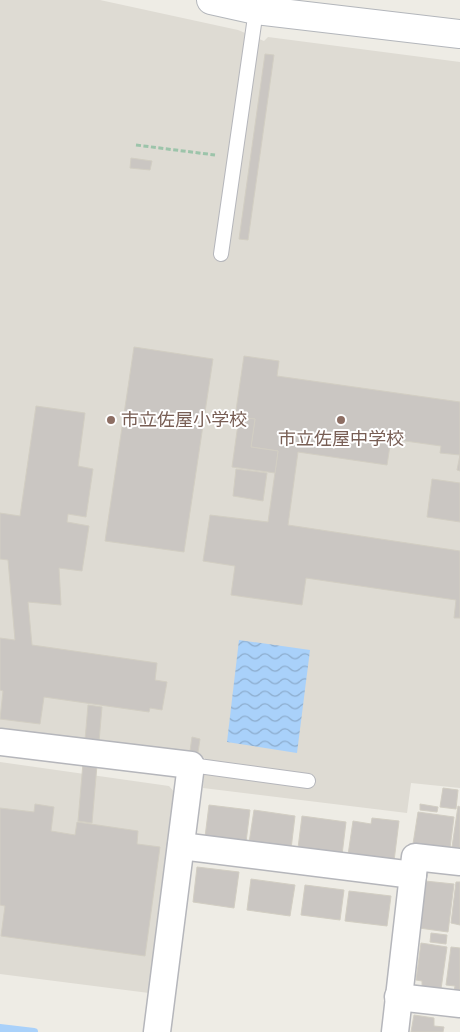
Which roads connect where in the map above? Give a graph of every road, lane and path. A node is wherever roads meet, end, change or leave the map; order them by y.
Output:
1 (211, 0) edge
2 (256, 10) junction
3 (460, 34) edge
4 (136, 145) dead end
5 (234, 158) junction
6 (221, 254) dead end
7 (0, 742) edge
8 (191, 765) junction
9 (308, 781) dead end
10 (181, 846) junction
11 (460, 862) edge
12 (413, 875) junction
13 (398, 997) junction
14 (460, 1004) edge
15 (157, 1032) edge
16 (394, 1032) edge

1 - 2 street
2 - 3 street
2 - 5 lane
4 - 5 path
5 - 6 lane
7 - 8 street
8 - 9 lane
8 - 10 street
10 - 12 street
10 - 15 street
11 - 12 street
12 - 13 street
13 - 14 street
13 - 16 street

